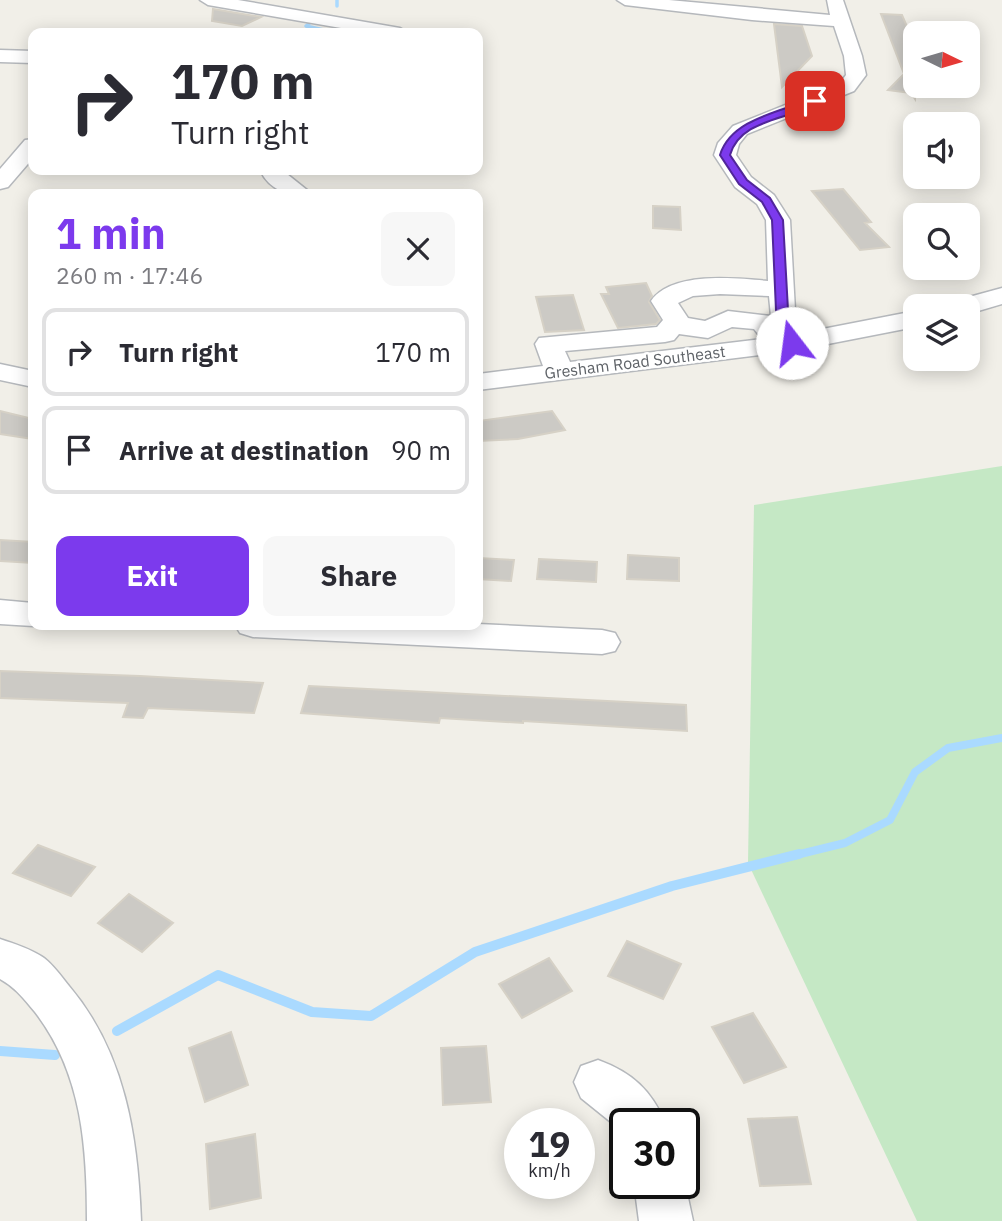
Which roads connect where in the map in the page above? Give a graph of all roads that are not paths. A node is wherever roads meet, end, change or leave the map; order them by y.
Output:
1 (208, 0) edge
2 (625, 0) edge
3 (837, 10) edge
4 (367, 28) edge
5 (0, 56) edge
6 (28, 57) edge
7 (11, 141) dead end
8 (28, 143) edge
9 (28, 149) edge
10 (275, 175) edge
11 (0, 182) edge
12 (291, 189) edge
13 (782, 289) junction
14 (1002, 296) edge
15 (980, 302) edge
16 (903, 321) edge
17 (687, 340) junction
18 (786, 344) junction
19 (0, 372) edge
20 (28, 378) edge
21 (483, 381) edge
22 (0, 612) edge
23 (28, 614) edge
24 (423, 630) edge
25 (601, 642) dead end
26 (0, 958) edge
27 (598, 1083) dead end
28 (631, 1108) edge
29 (663, 1199) edge
30 (114, 1221) edge
31 (666, 1221) edge

1 - 4 street
2 - 3 street
3 - 13 street
5 - 6 street
7 - 8 street
9 - 11 street
10 - 12 street
13 - 17 street
13 - 18 street
14 - 15 street
16 - 18 street, Gresham Road Southeast
17 - 18 street, Gresham Road Southeast
17 - 21 street, Gresham Road Southeast
19 - 20 street
22 - 23 street
24 - 25 street
26 - 30 street
27 - 28 street
29 - 31 street

